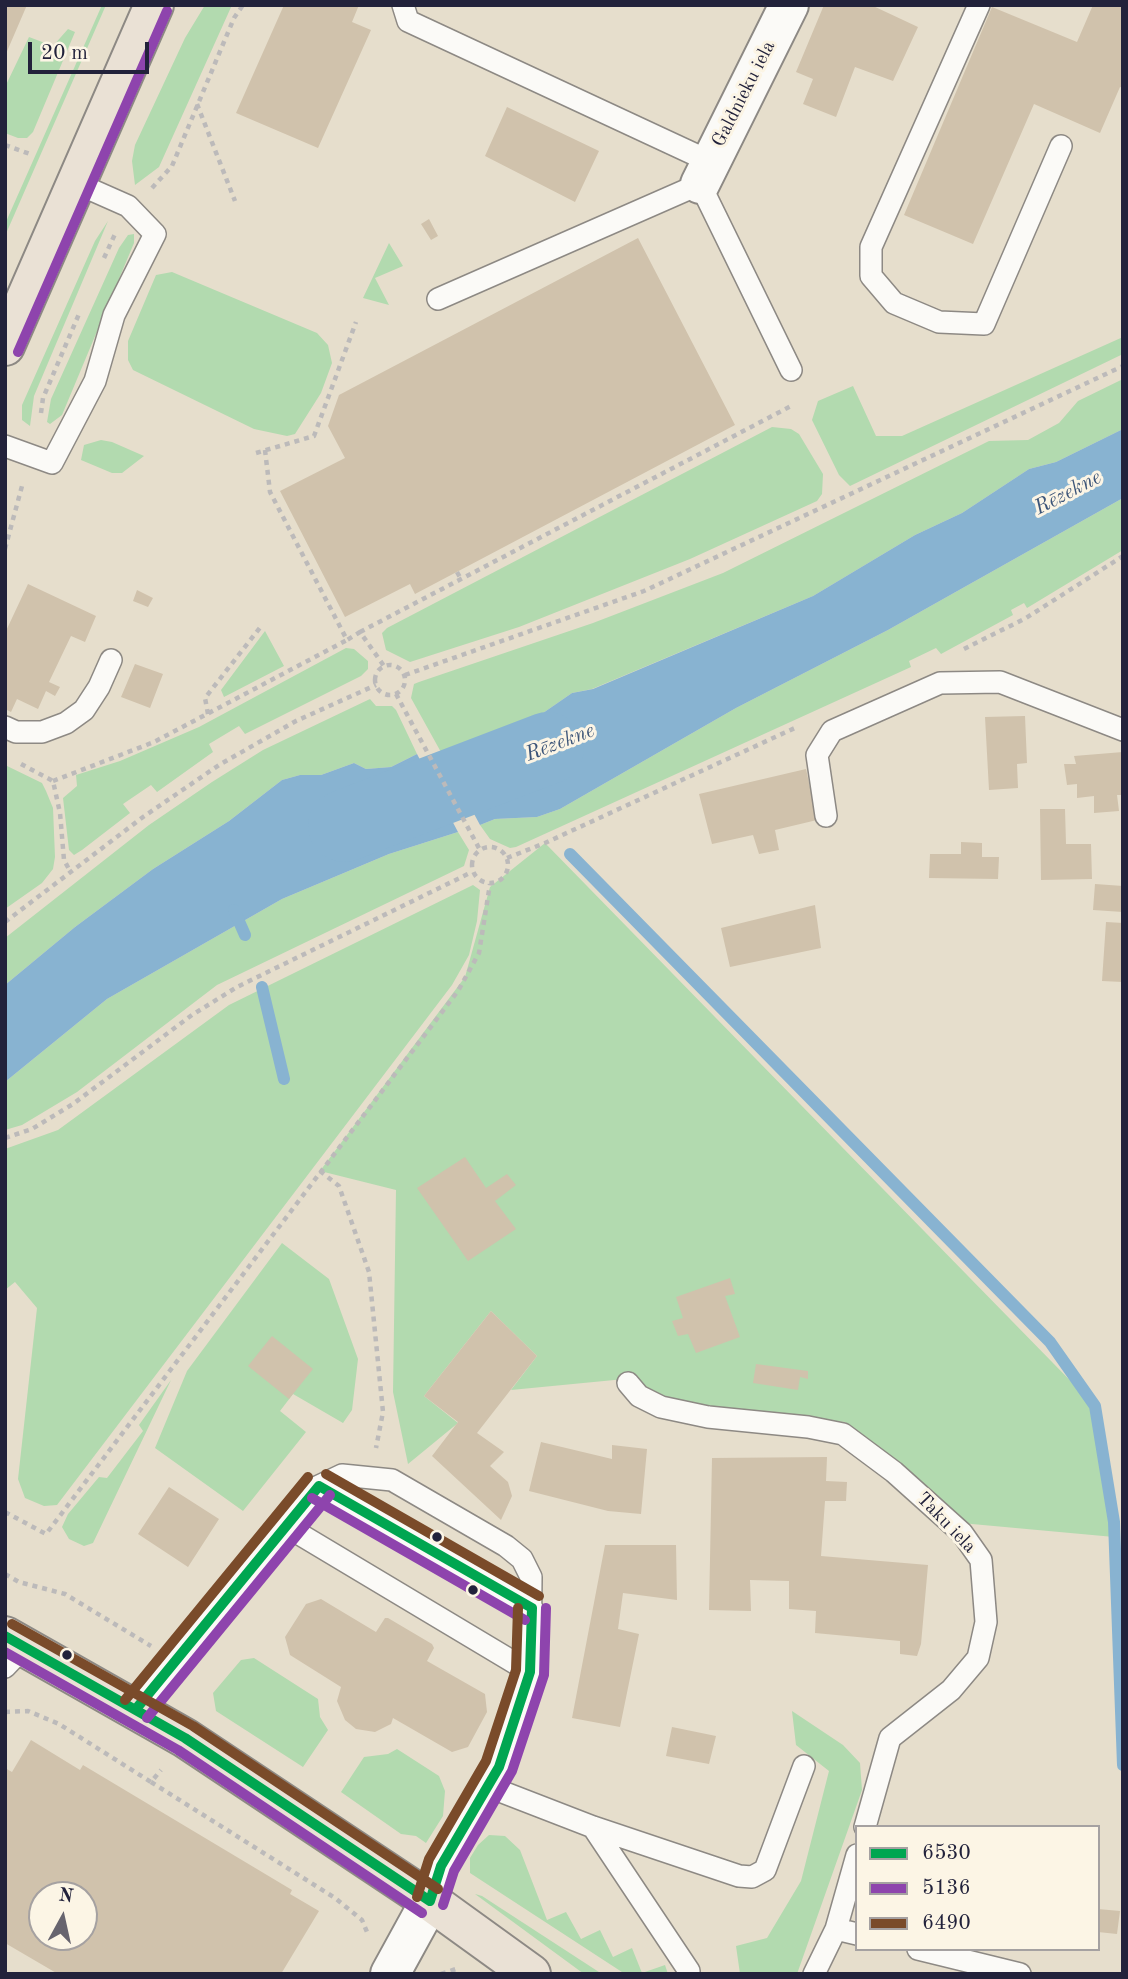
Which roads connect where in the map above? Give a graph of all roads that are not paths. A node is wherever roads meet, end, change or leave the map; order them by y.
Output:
1 (154, 5) edge
2 (403, 5) edge
3 (789, 5) edge
4 (979, 5) edge
5 (1061, 146) dead end
6 (705, 173) junction
7 (76, 183) junction
8 (438, 299) dead end
9 (5, 346) edge
10 (790, 370) dead end
11 (5, 446) edge
12 (111, 660) dead end
13 (5, 727) edge
14 (1123, 730) edge
15 (826, 816) dead end
16 (628, 1383) dead end
17 (319, 1486) junction
18 (286, 1526) junction
19 (532, 1608) junction
20 (12, 1649) edge
21 (530, 1672) junction
22 (136, 1709) junction
23 (804, 1766) dead end
24 (487, 1786) junction
25 (866, 1825) edge
26 (593, 1827) junction
27 (855, 1862) edge
28 (430, 1900) junction
29 (836, 1929) junction
30 (855, 1934) edge
31 (926, 1951) edge
32 (381, 1959) edge
33 (689, 1971) dead end
34 (531, 1974) edge
35 (814, 1974) edge
36 (1020, 1974) edge

1 - 7 main road
2 - 6 lane
3 - 6 street, Galdnieku iela
4 - 5 lane
6 - 8 lane
6 - 10 lane
7 - 9 main road
7 - 11 lane
12 - 13 lane
14 - 15 lane
16 - 25 lane, Taku iela
17 - 18 lane
17 - 19 lane
17 - 19 lane
18 - 21 lane
18 - 22 lane
19 - 21 lane
20 - 22 main road
21 - 24 lane
22 - 28 main road
23 - 26 lane
24 - 26 lane
24 - 28 lane
26 - 33 lane
27 - 29 lane
28 - 32 street
28 - 34 main road
29 - 30 lane
29 - 35 lane
31 - 36 lane

